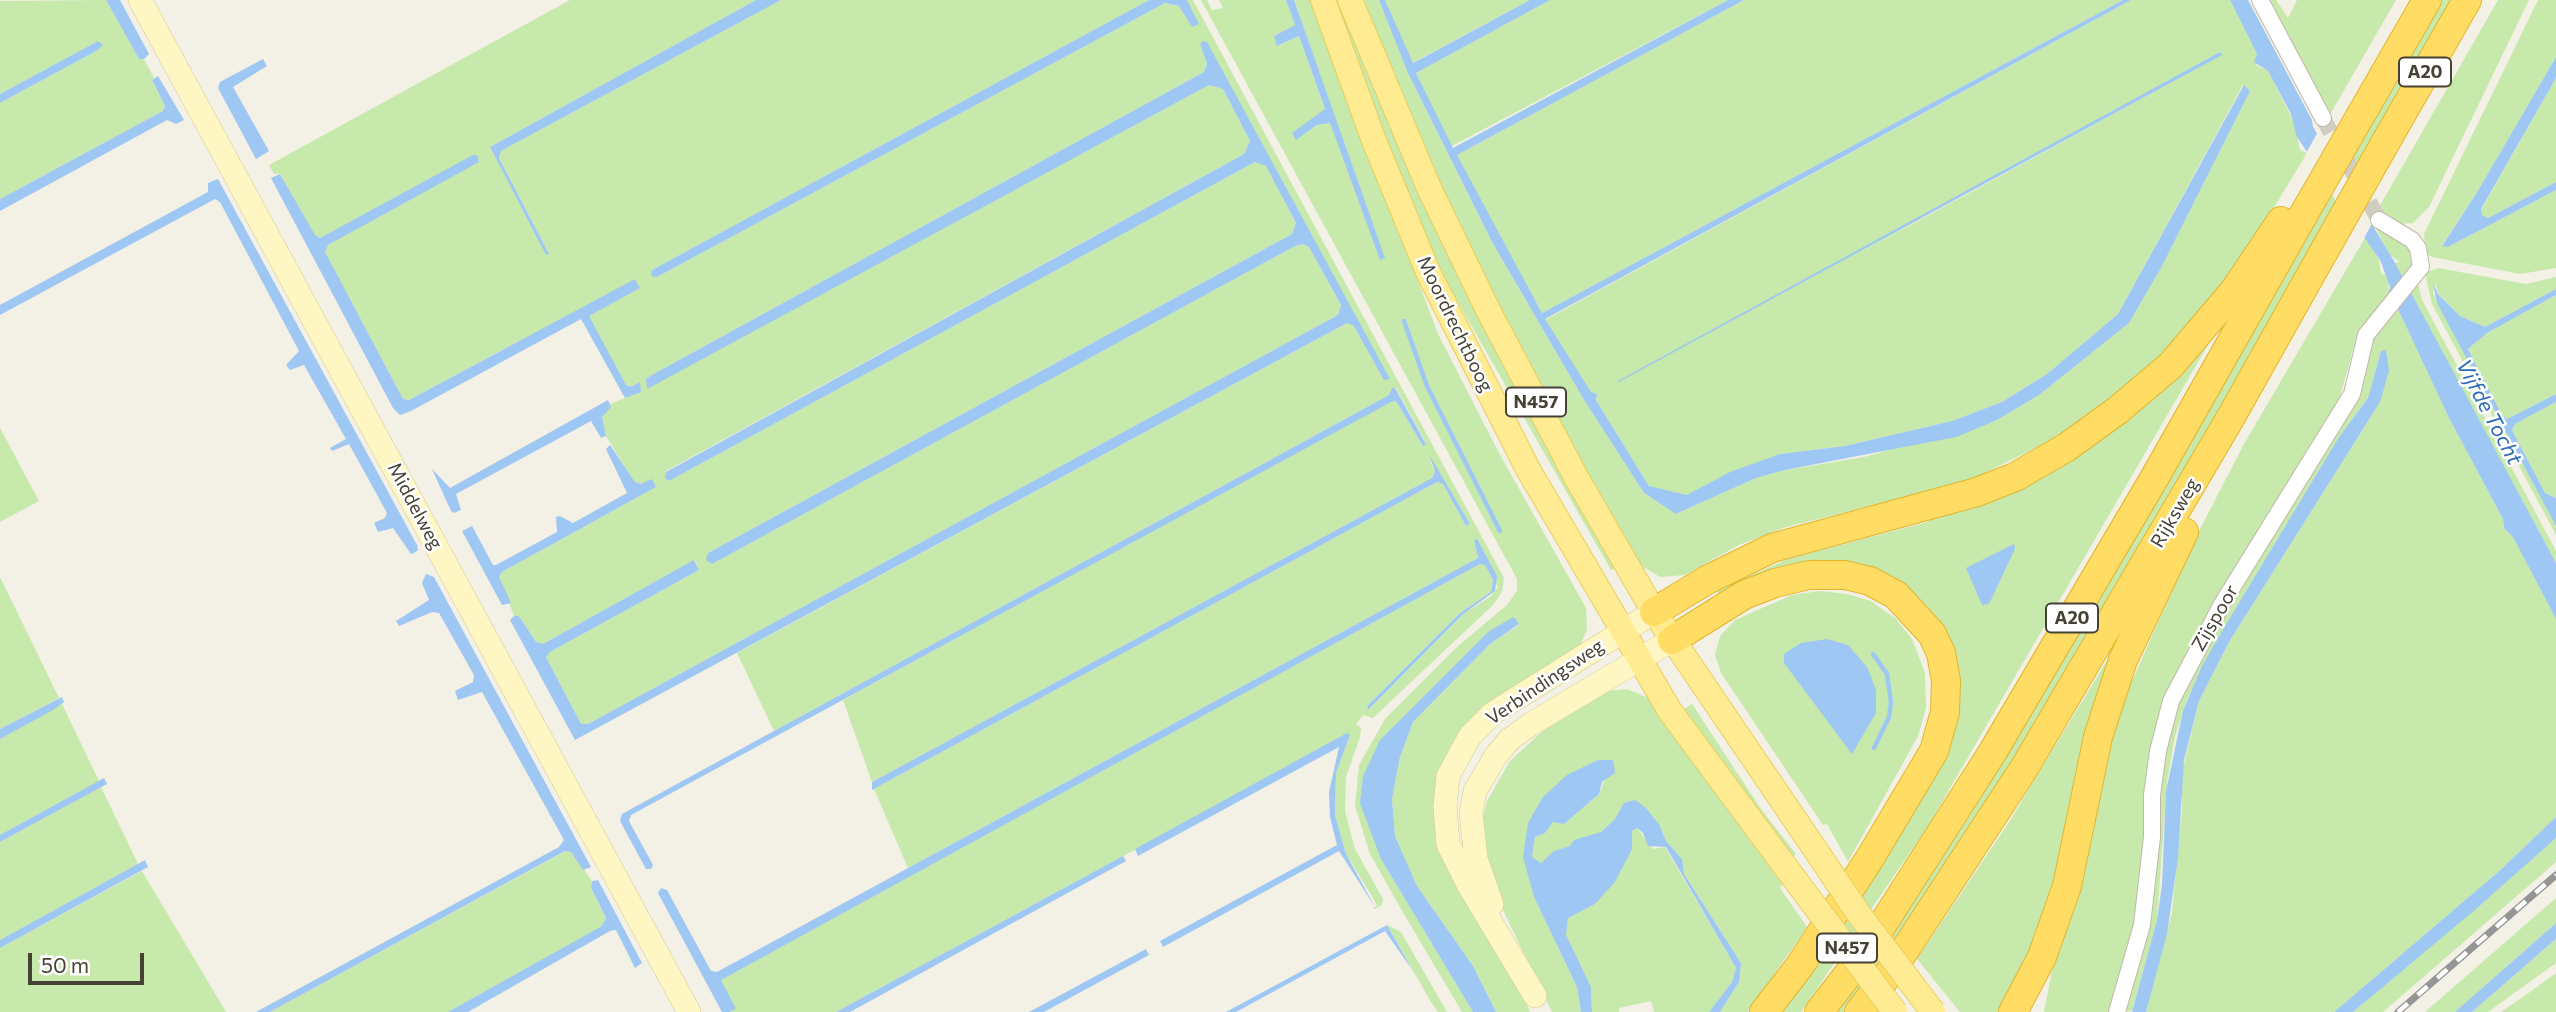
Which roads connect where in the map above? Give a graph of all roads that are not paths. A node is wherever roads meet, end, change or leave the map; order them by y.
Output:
1 (140, 0) edge
2 (1323, 0) edge
3 (1350, 0) edge
4 (2260, 0) edge
5 (2427, 0) edge
6 (2467, 0) edge
7 (2323, 118) tunnel mouth
8 (2302, 204) junction
9 (2379, 220) tunnel mouth
10 (2231, 417) junction
11 (1654, 612) junction
12 (1622, 632) junction
13 (1672, 640) junction
14 (1639, 660) junction
15 (1538, 1004) edge
16 (690, 1012) edge
17 (1764, 1012) edge
18 (1819, 1012) edge
19 (1859, 1012) edge
20 (1895, 1012) edge
21 (1933, 1012) edge
22 (2013, 1012) edge
23 (2117, 1012) edge

1 - 16 street, Middelweg
2 - 12 main road, Moordrechtboog / N457
3 - 11 main road, Moordrechtboog / N457
4 - 7 street
5 - 8 highway, Rijksweg / A20, bridge
6 - 10 highway, Rijksweg / A20, bridge
8 - 11 highway, A20
8 - 18 highway, Rijksweg / A20
9 - 23 street, Zijspoor
10 - 19 highway, Rijksweg / A20
10 - 22 highway, A20
11 - 12 street, Verbindingsweg
11 - 13 main road, N457
12 - 14 main road, N457
12 - 15 street, Verbindingsweg
13 - 14 street, Verbindingsweg
13 - 17 highway
13 - 21 main road, N457, bridge
14 - 15 street, Verbindingsweg
14 - 20 main road, N457, bridge

